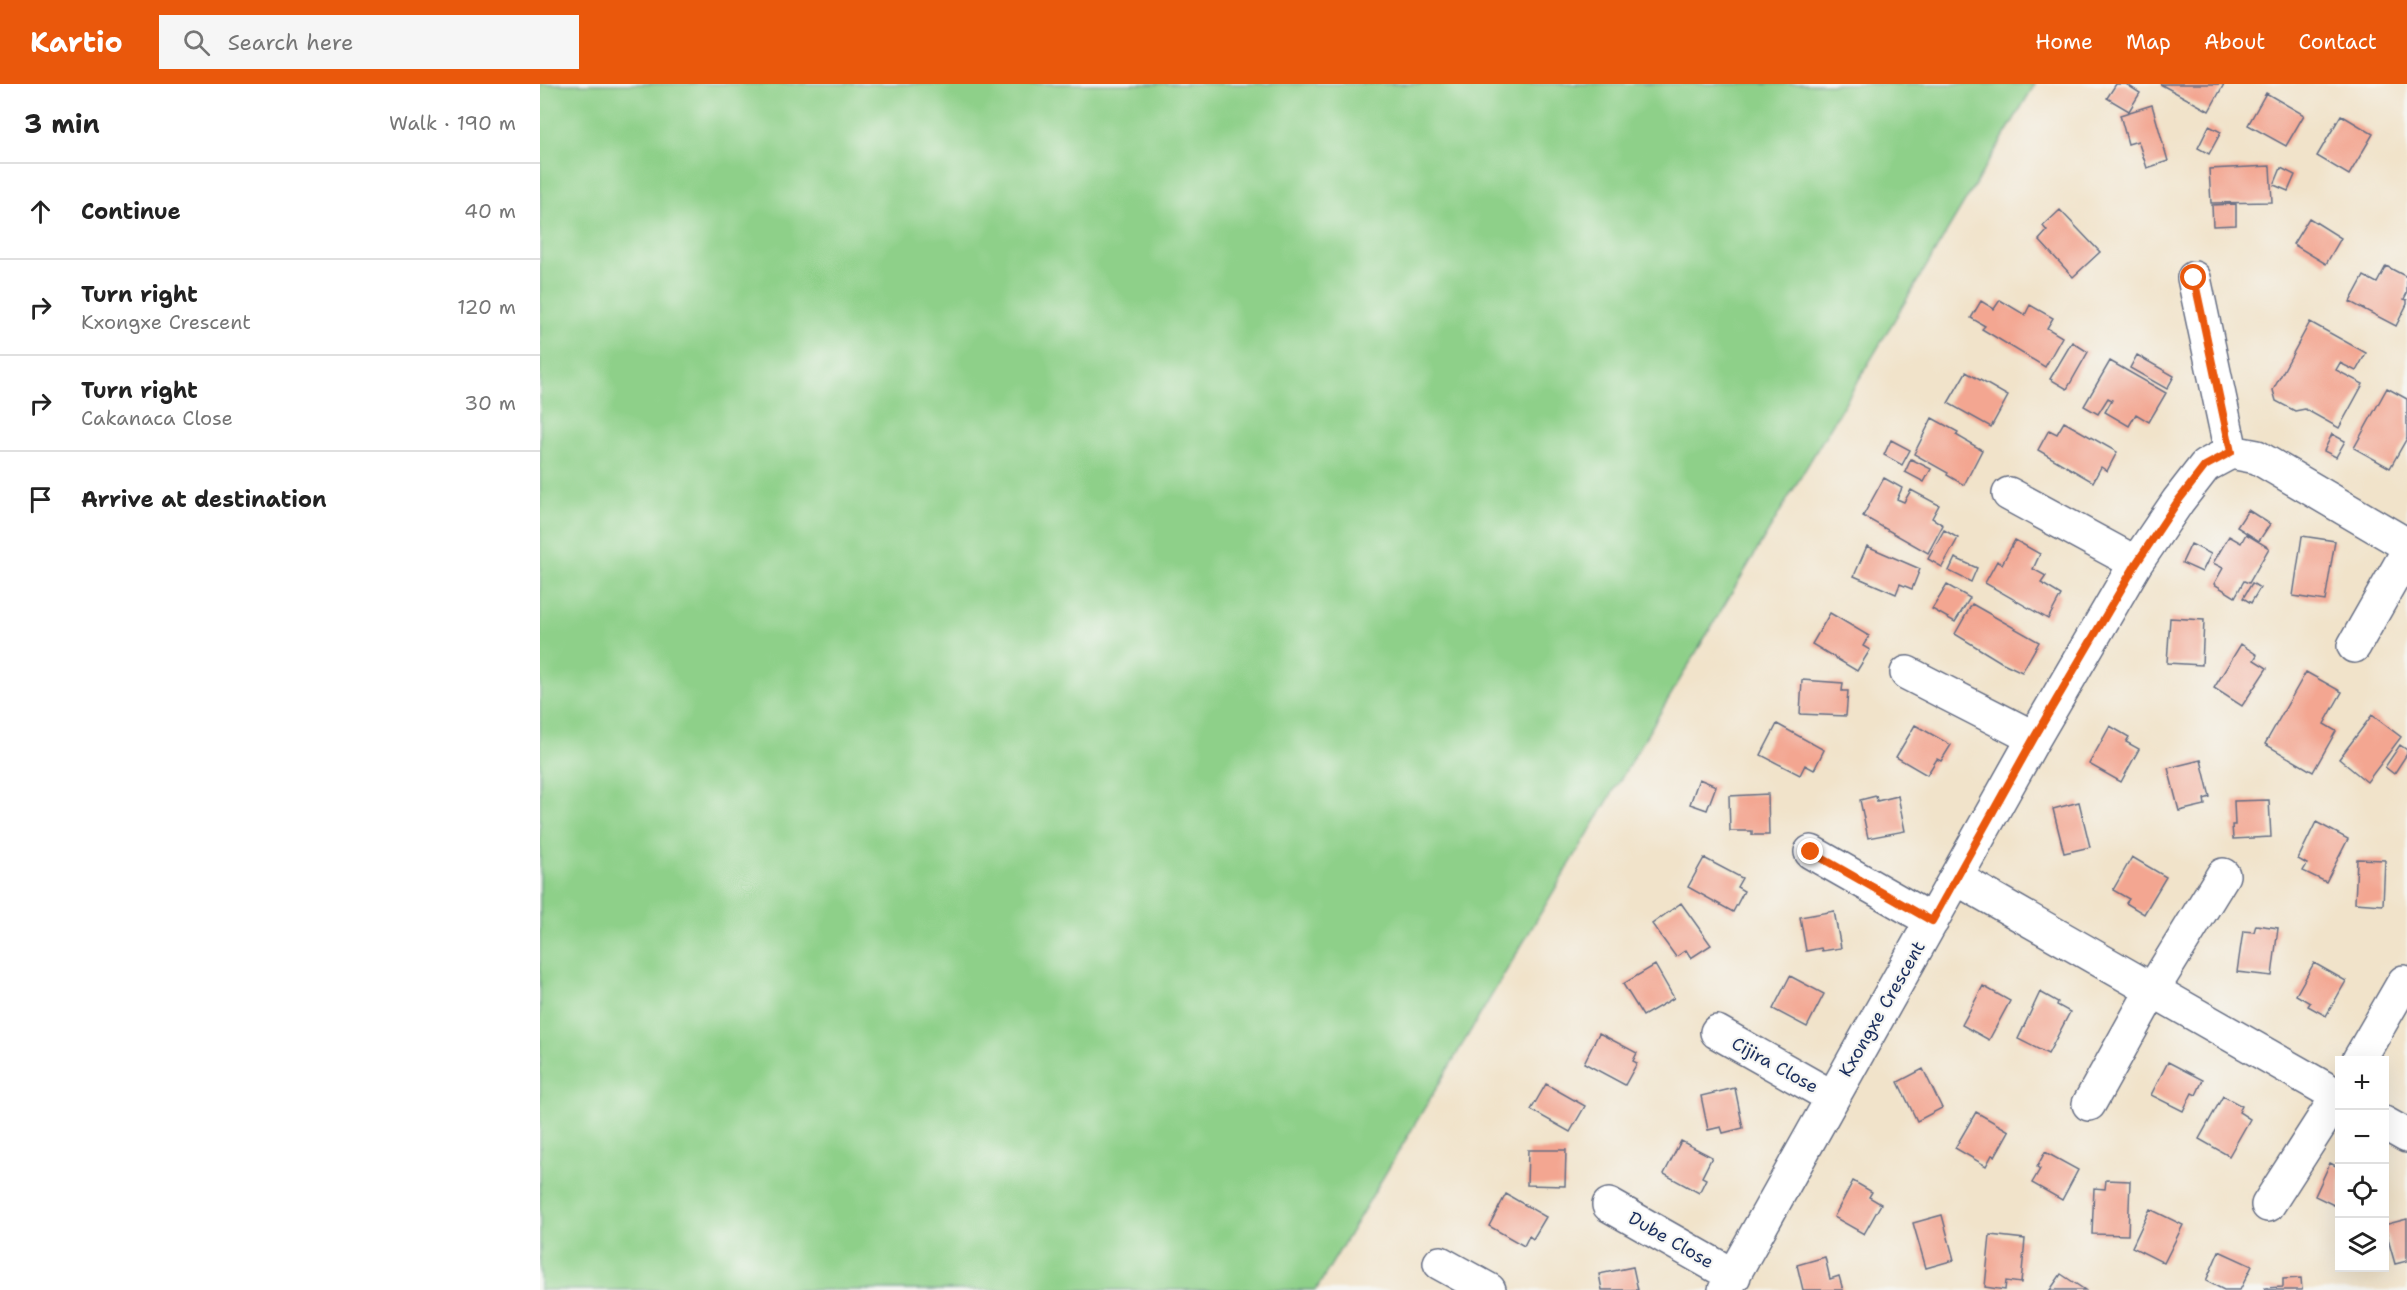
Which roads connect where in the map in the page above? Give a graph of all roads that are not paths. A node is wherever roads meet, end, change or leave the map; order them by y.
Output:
1 (2194, 278) dead end
2 (2231, 452) junction
3 (2009, 494) dead end
4 (2407, 545) edge
5 (2407, 553) edge
6 (2136, 564) junction
7 (2354, 646) dead end
8 (1907, 673) dead end
9 (2034, 738) junction
10 (1811, 852) dead end
11 (2223, 874) dead end
12 (1956, 878) junction
13 (1932, 921) junction
14 (2404, 982) dead end
15 (2153, 989) junction
16 (1717, 1032) dead end
17 (2361, 1056) edge
18 (2335, 1094) edge
19 (1832, 1097) junction
20 (2335, 1102) edge
21 (2089, 1104) dead end
22 (2389, 1125) edge
23 (2407, 1136) edge
24 (1609, 1205) dead end
25 (2268, 1205) dead end
26 (1440, 1263) dead end
27 (1729, 1283) edge
28 (1489, 1290) edge

1 - 2 street
2 - 4 street
2 - 6 street, Kxongxe Crescent
3 - 6 street
5 - 7 street
6 - 9 street, Kxongxe Crescent
8 - 9 street
9 - 12 street, Kxongxe Crescent
10 - 13 street
11 - 15 street
12 - 13 street, Kxongxe Crescent
12 - 15 street
13 - 19 street, Kxongxe Crescent
14 - 17 street
15 - 18 street
15 - 21 street
16 - 19 street, Cijira Close
19 - 27 street, Kxongxe Crescent
20 - 25 street
22 - 23 street
24 - 27 street, Dube Close
26 - 28 street

